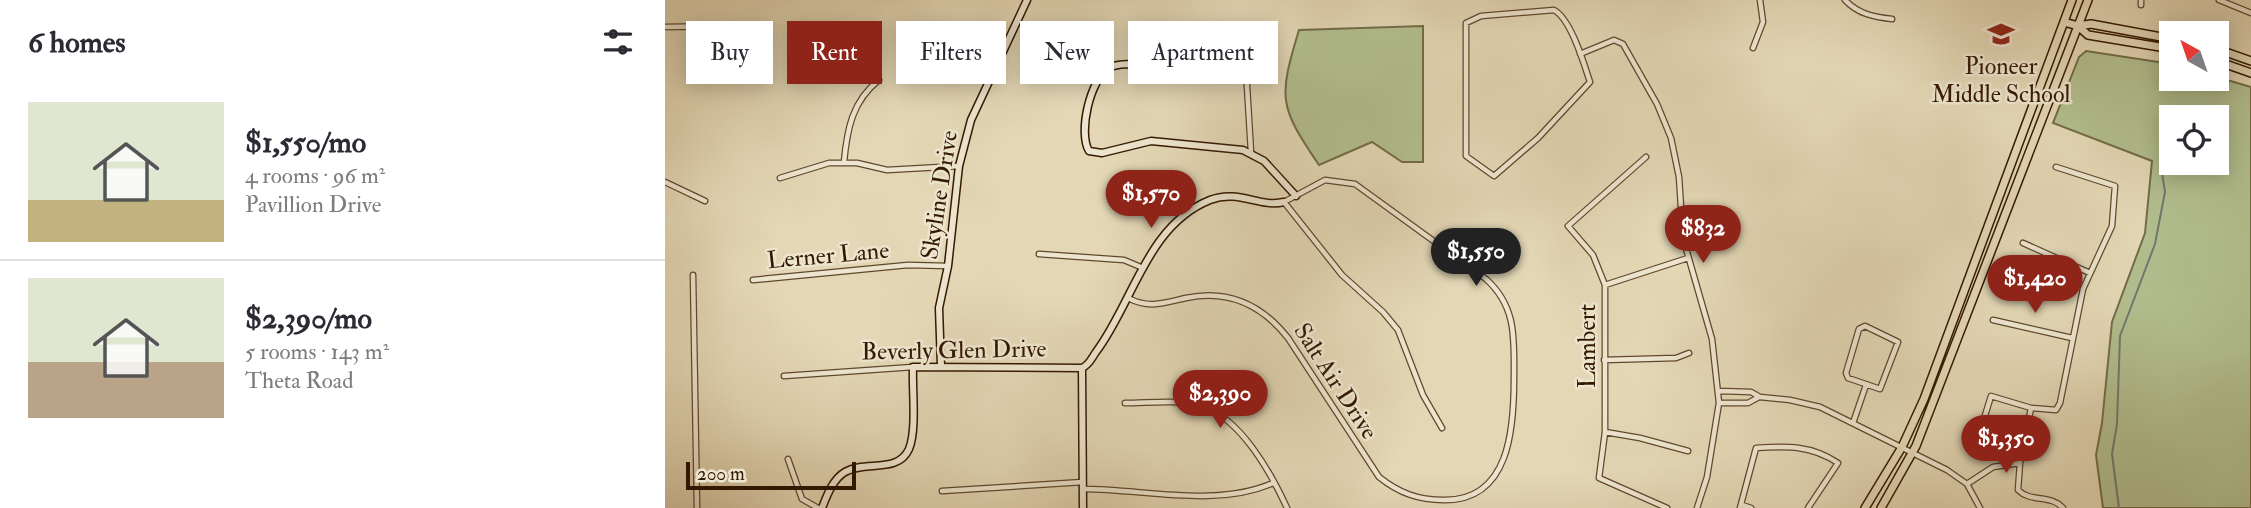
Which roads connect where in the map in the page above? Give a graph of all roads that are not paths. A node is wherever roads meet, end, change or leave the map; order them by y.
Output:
1 (1027, 0) edge
2 (1760, 0) edge
3 (1845, 0) edge
4 (2072, 0) edge
5 (2088, 0) edge
6 (2219, 0) edge
7 (2251, 13) edge
8 (1892, 19) dead end
9 (2064, 22) junction
10 (2078, 26) junction
11 (665, 27) edge
12 (686, 27) edge
13 (2159, 37) edge
14 (2159, 47) edge
15 (1753, 48) dead end
16 (2229, 53) edge
17 (1580, 54) junction
18 (2251, 61) edge
19 (2229, 66) edge
20 (1128, 67) edge
21 (2251, 74) edge
22 (875, 84) edge
23 (1247, 84) edge
24 (1251, 152) junction
25 (1646, 157) dead end
26 (844, 162) junction
27 (959, 166) junction
28 (2056, 167) dead end
29 (780, 178) dead end
30 (665, 182) edge
31 (1296, 196) junction
32 (705, 201) dead end
33 (1284, 202) junction
34 (2023, 243) dead end
35 (1039, 254) dead end
36 (1688, 258) junction
37 (948, 266) junction
38 (1143, 268) junction
39 (2091, 273) junction
40 (693, 275) dead end
41 (754, 280) dead end
42 (1605, 285) junction
43 (1128, 298) junction
44 (1993, 320) dead end
45 (2072, 338) junction
46 (1689, 353) dead end
47 (1604, 360) junction
48 (941, 366) junction
49 (913, 367) junction
50 (1082, 368) junction
51 (784, 376) dead end
52 (1866, 385) junction
53 (1719, 391) junction
54 (1760, 397) junction
55 (1125, 403) dead end
56 (1719, 403) junction
57 (2031, 408) junction
58 (1853, 423) junction
59 (1442, 428) dead end
60 (1605, 432) junction
61 (1902, 447) junction
62 (1975, 447) dead end
63 (1688, 451) dead end
64 (1913, 453) junction
65 (788, 459) dead end
66 (2019, 463) junction
67 (1273, 483) junction
68 (1967, 484) junction
69 (1083, 486) junction
70 (942, 491) dead end
71 (1741, 506) edge
72 (697, 508) edge
73 (820, 508) edge
74 (1083, 508) edge
75 (1286, 508) edge
76 (1667, 508) edge
77 (1697, 508) edge
78 (1751, 508) edge
79 (1808, 508) edge
80 (1865, 508) edge
81 (1881, 508) edge
82 (1979, 508) edge
83 (2063, 508) edge

1 - 27 street, Skyline Drive
2 - 15 street
3 - 8 street
4 - 9 main road
5 - 10 main road
6 - 7 street
9 - 10 main road
9 - 61 main road
10 - 13 main road
10 - 14 main road
10 - 64 main road
11 - 12 street
16 - 18 main road
17 - 17 street
17 - 36 street
19 - 21 main road
20 - 24 street
22 - 26 street
23 - 24 street
24 - 31 street
25 - 42 street, Lambert
26 - 27 street
26 - 29 street
27 - 37 street, Skyline Drive
28 - 39 street
30 - 32 street
31 - 33 street
31 - 43 street, Salt Air Drive
33 - 38 street
33 - 59 street
34 - 39 street
35 - 38 street
36 - 42 street
36 - 53 street
37 - 41 street, Lerner Lane
37 - 48 street, Skyline Drive
38 - 43 street
39 - 45 street
40 - 72 street
42 - 47 street, Lambert
43 - 50 street
44 - 45 street
45 - 57 street
46 - 47 street
47 - 60 street, Lambert
48 - 49 street, Beverly Glen Drive
48 - 50 street, Beverly Glen Drive
49 - 51 street, Beverly Glen Drive
49 - 73 street
50 - 69 street
52 - 52 street
52 - 58 street
53 - 54 street
53 - 56 street
54 - 56 street
54 - 58 street
55 - 67 street
56 - 77 street
57 - 62 street
57 - 66 street
58 - 61 street
60 - 63 street
60 - 76 street, Lambert
61 - 64 street
61 - 80 main road
64 - 68 street
64 - 81 main road
65 - 73 street
66 - 68 street
66 - 83 street
67 - 69 street
67 - 75 street
68 - 82 street
69 - 70 street
69 - 74 street
71 - 78 street
71 - 79 street

